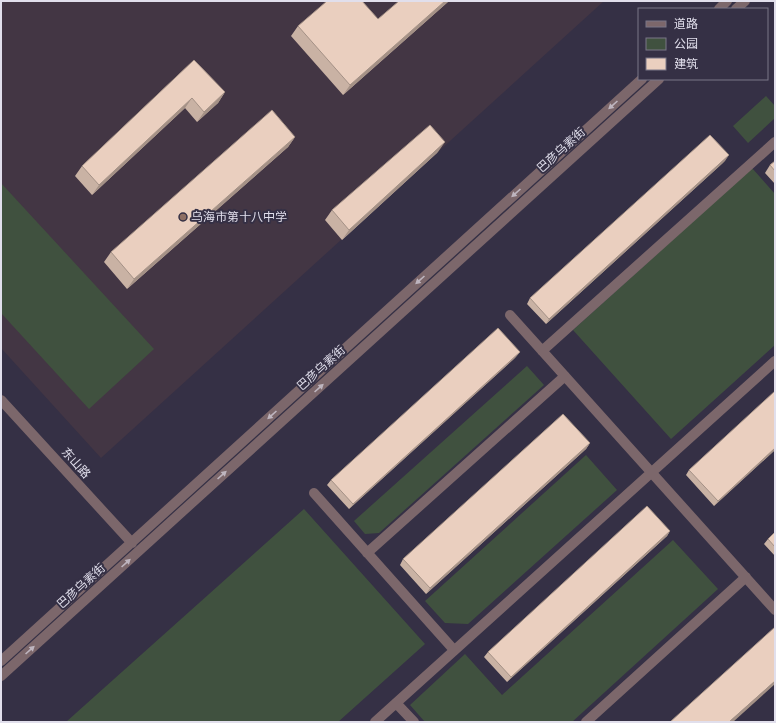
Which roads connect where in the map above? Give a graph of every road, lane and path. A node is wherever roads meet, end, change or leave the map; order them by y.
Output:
1 (727, 1) edge
2 (745, 1) edge
3 (719, 8) edge
4 (737, 8) edge
5 (641, 80) edge
6 (658, 80) edge
7 (775, 142) edge
8 (510, 315) dead end
9 (542, 351) junction
10 (775, 361) edge
11 (565, 376) junction
12 (1, 400) edge
13 (651, 472) junction
14 (314, 493) dead end
15 (132, 543) junction
16 (367, 553) junction
17 (746, 577) junction
18 (775, 610) edge
19 (454, 650) junction
20 (1, 661) edge
21 (1, 676) edge
22 (396, 703) junction
23 (375, 722) edge
24 (414, 722) edge
25 (586, 722) edge

1 - 3 street
2 - 4 street
5 -> 15 street, 巴彦乌素街
21 -> 6 street, 巴彦乌素街
7 - 9 street
8 - 9 street
9 - 11 street
10 - 13 street
11 - 13 street
11 - 16 street
12 - 15 street, 东山路
13 - 17 street
13 - 19 street
14 - 16 street
15 - 20 street, 巴彦乌素街
16 - 19 street
17 - 18 street
17 - 25 street
19 - 22 street
22 - 23 street
22 - 24 street

